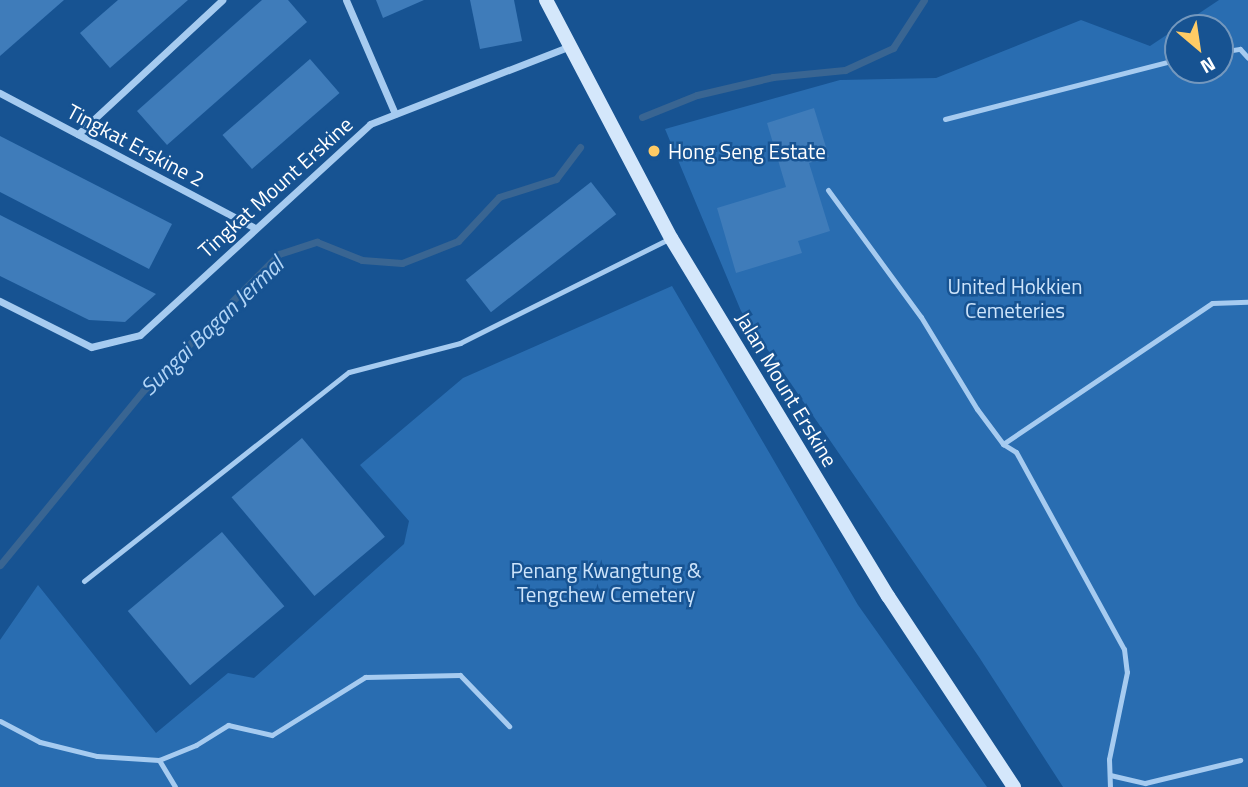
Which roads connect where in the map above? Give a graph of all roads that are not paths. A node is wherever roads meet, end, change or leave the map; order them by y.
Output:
1 (222, 0) edge
2 (346, 0) edge
3 (546, 0) edge
4 (570, 46) junction
5 (1234, 50) edge
6 (1248, 58) edge
7 (1164, 63) edge
8 (0, 93) edge
9 (395, 114) junction
10 (945, 119) dead end
11 (78, 134) junction
12 (828, 190) dead end
13 (255, 228) junction
14 (671, 238) junction
15 (0, 301) edge
16 (1248, 303) edge
17 (1003, 444) junction
18 (83, 581) dead end
19 (0, 721) edge
20 (509, 726) dead end
21 (159, 760) junction
22 (1240, 760) dead end
23 (1110, 775) junction
24 (175, 787) edge
25 (1014, 787) edge
26 (1110, 787) edge

1 - 11 street
2 - 9 street
3 - 4 main road, Jalan Mount Erskine
4 - 9 street, Tingkat Mount Erskine
4 - 14 main road, Jalan Mount Erskine
5 - 6 lane
7 - 10 lane
8 - 11 street, Tingkat Erskine 2
9 - 13 street, Tingkat Mount Erskine
11 - 13 street, Tingkat Erskine 2
12 - 17 lane
13 - 15 street, Tingkat Mount Erskine
14 - 18 lane
14 - 25 main road, Jalan Mount Erskine
16 - 17 lane
17 - 23 lane
19 - 21 lane
20 - 21 lane
21 - 24 lane
22 - 23 lane
23 - 26 lane

